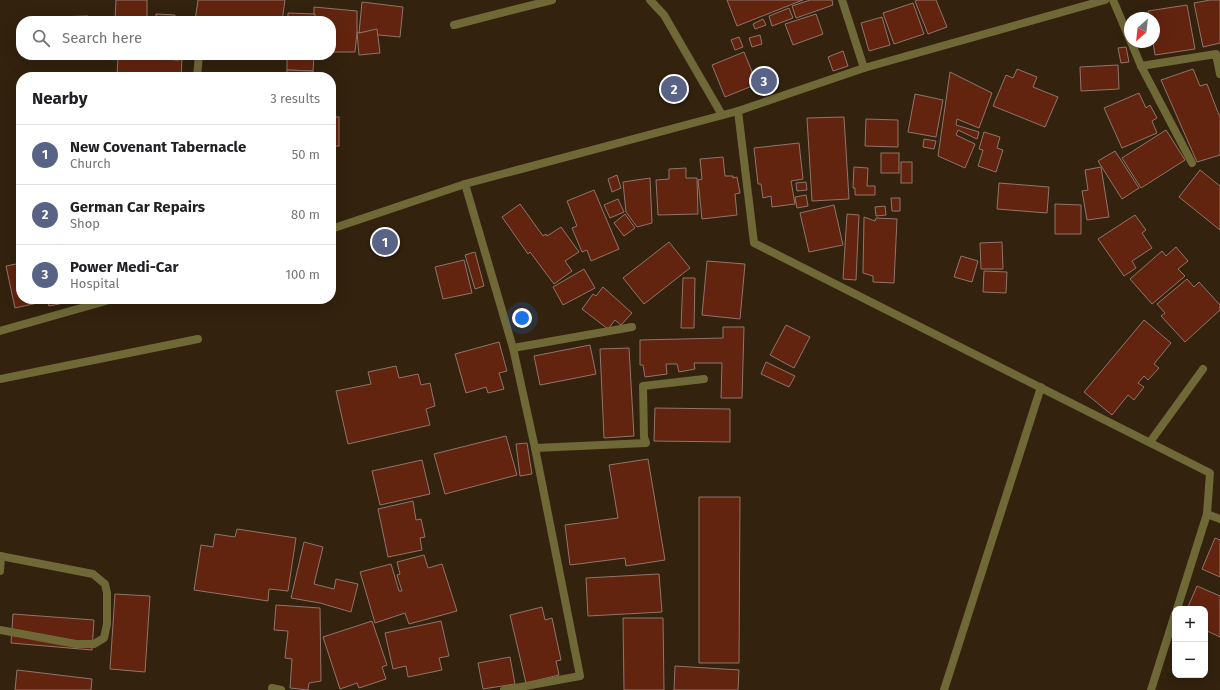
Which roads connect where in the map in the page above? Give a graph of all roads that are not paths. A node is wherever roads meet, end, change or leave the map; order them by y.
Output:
1 (552, 0) edge
2 (650, 0) edge
3 (842, 0) edge
4 (1105, 0) edge
5 (1113, 0) edge
6 (454, 25) dead end
7 (1124, 27) edge
8 (1133, 48) edge
9 (198, 60) edge
10 (1141, 66) junction
11 (864, 68) junction
12 (197, 72) edge
13 (1220, 74) edge
14 (738, 111) junction
15 (722, 115) junction
16 (1192, 163) dead end
17 (465, 184) junction
18 (336, 227) edge
19 (94, 304) edge
20 (632, 327) dead end
21 (0, 331) edge
22 (198, 339) dead end
23 (513, 348) junction
24 (1203, 369) dead end
25 (704, 379) dead end
26 (0, 380) edge
27 (1041, 387) junction
28 (1150, 442) junction
29 (535, 448) junction
30 (1207, 514) junction
31 (1220, 519) edge
32 (1, 556) edge
33 (0, 571) edge
34 (1178, 606) edge
35 (1172, 624) edge
36 (0, 630) edge
37 (272, 688) dead end
38 (281, 690) edge
39 (504, 690) edge
40 (944, 690) edge
41 (1151, 690) edge

1 - 6 street
2 - 15 street
3 - 11 street
4 - 11 street
5 - 7 street
8 - 10 street
9 - 12 street
10 - 13 street
10 - 16 street
11 - 14 street
14 - 15 street
14 - 27 street
15 - 17 street
17 - 18 street
17 - 23 street
19 - 21 street
20 - 23 street
22 - 26 street
23 - 29 street
24 - 28 street
25 - 29 street
27 - 28 street
27 - 40 street
28 - 30 street
29 - 39 street
30 - 31 street
30 - 34 street
32 - 33 street
32 - 36 street
35 - 41 street
37 - 38 street

